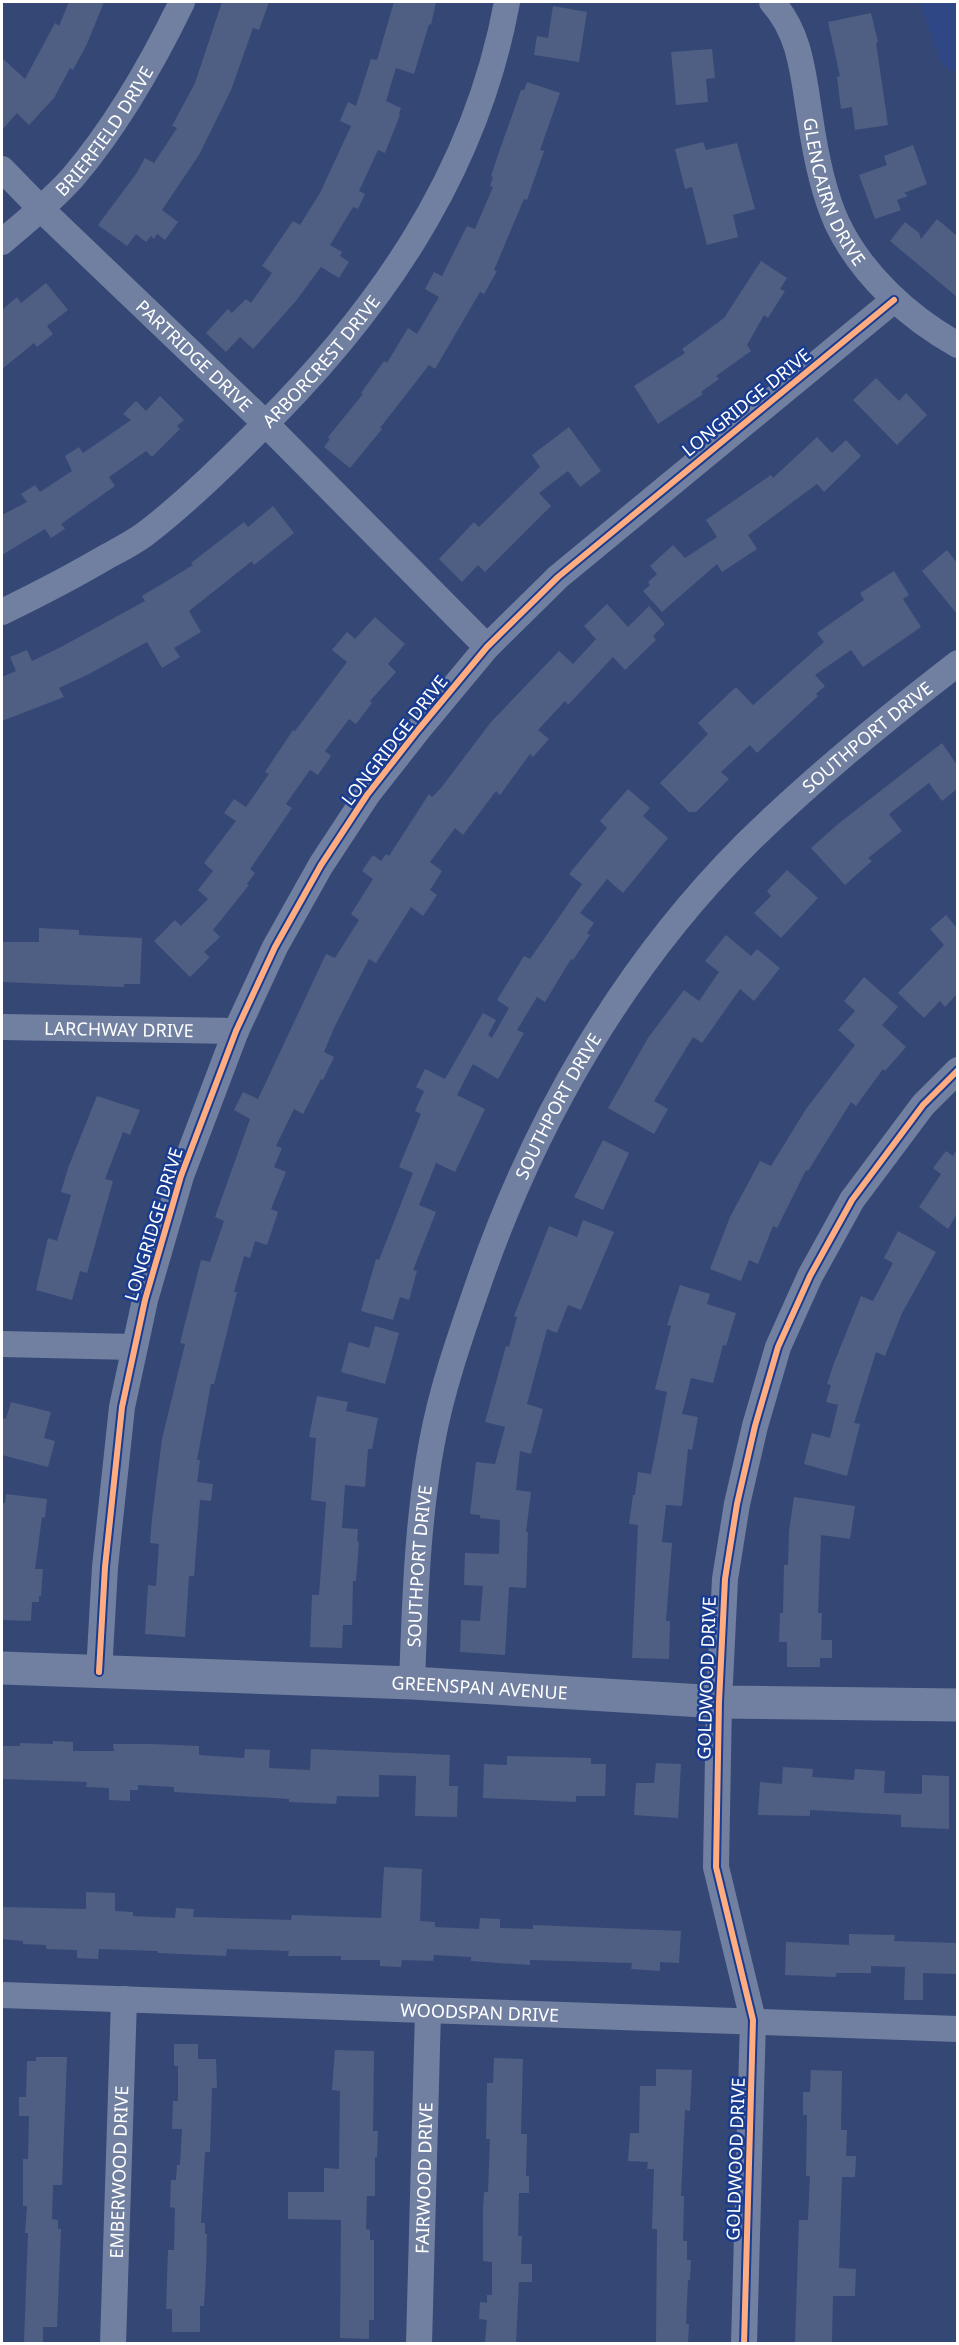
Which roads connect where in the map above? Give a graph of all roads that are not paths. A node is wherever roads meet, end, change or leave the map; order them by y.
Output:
1 (182, 2) edge
2 (507, 2) edge
3 (772, 2) edge
4 (2, 169) edge
5 (40, 209) junction
6 (2, 242) edge
7 (894, 300) junction
8 (957, 345) edge
9 (266, 424) junction
10 (2, 612) edge
11 (487, 647) junction
12 (957, 665) edge
13 (2, 1027) edge
14 (236, 1031) junction
15 (957, 1070) edge
16 (2, 1344) edge
17 (134, 1347) junction
18 (2, 1668) edge
19 (99, 1672) junction
20 (412, 1683) junction
21 (719, 1702) junction
22 (957, 1705) edge
23 (2, 1995) edge
24 (124, 1998) junction
25 (428, 2011) junction
26 (753, 2020) junction
27 (957, 2029) edge
28 (113, 2343) edge
29 (420, 2343) edge
30 (744, 2343) edge

1 - 5 street, BRIERFIELD DRIVE
2 - 9 street, ARBORCREST DRIVE
3 - 7 street, GLENCAIRN DRIVE
4 - 5 street, PARTRIDGE DRIVE
5 - 6 street, BRIERFIELD DRIVE
5 - 9 street, PARTRIDGE DRIVE
7 - 8 street, GLENCAIRN DRIVE
7 - 11 street, LONGRIDGE DRIVE
9 - 10 street, ARBORCREST DRIVE
9 - 11 street, PARTRIDGE DRIVE
11 - 14 street, LONGRIDGE DRIVE
12 - 20 street, SOUTHPORT DRIVE
13 - 14 street, LARCHWAY DRIVE
14 - 17 street, LONGRIDGE DRIVE
15 - 21 street, GOLDWOOD DRIVE
16 - 17 street
17 - 19 street, LONGRIDGE DRIVE
18 - 19 street, GREENSPAN AVENUE
19 - 20 street, GREENSPAN AVENUE
20 - 21 street, GREENSPAN AVENUE
21 - 22 street, GREENSPAN AVENUE
21 - 26 street, GOLDWOOD DRIVE
23 - 24 street, WOODSPAN DRIVE
24 - 25 street, WOODSPAN DRIVE
24 - 28 street, EMBERWOOD DRIVE
25 - 26 street, WOODSPAN DRIVE
25 - 29 street, FAIRWOOD DRIVE
26 - 27 street, WOODSPAN DRIVE
26 - 30 street, GOLDWOOD DRIVE

